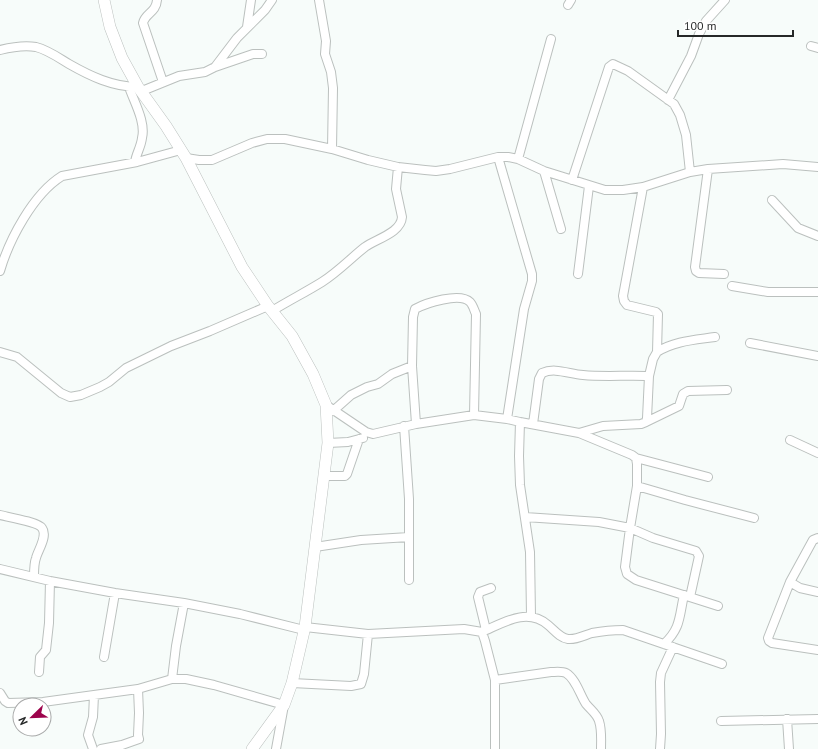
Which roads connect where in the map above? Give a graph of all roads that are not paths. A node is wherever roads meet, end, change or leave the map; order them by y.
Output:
1 (104, 0) edge
2 (157, 0) edge
3 (251, 0) edge
4 (272, 0) edge
5 (319, 0) edge
6 (725, 0) edge
7 (247, 27) junction
8 (551, 40) dead end
9 (0, 50) edge
10 (262, 54) dead end
11 (216, 67) junction
12 (163, 82) junction
13 (136, 88) junction
14 (668, 100) junction
15 (332, 149) junction
16 (184, 154) junction
17 (498, 157) junction
18 (518, 159) junction
19 (135, 162) junction
20 (398, 167) junction
21 (818, 167) edge
22 (708, 169) junction
23 (544, 171) junction
24 (690, 172) junction
25 (572, 180) junction
26 (589, 186) junction
27 (643, 187) junction
28 (772, 200) dead end
29 (561, 229) dead end
30 (818, 236) edge
31 (0, 271) edge
32 (578, 274) dead end
33 (724, 274) dead end
34 (732, 286) dead end
35 (818, 292) edge
36 (270, 308) junction
37 (715, 337) dead end
38 (750, 342) dead end
39 (0, 352) edge
40 (656, 352) junction
41 (818, 356) edge
42 (412, 366) junction
43 (649, 376) junction
44 (727, 390) dead end
45 (329, 408) junction
46 (474, 415) junction
47 (507, 418) junction
48 (520, 422) junction
49 (646, 422) junction
50 (416, 424) junction
51 (533, 424) junction
52 (404, 426) junction
53 (579, 433) junction
54 (373, 434) junction
55 (359, 439) junction
56 (790, 440) dead end
57 (328, 443) junction
58 (818, 453) edge
59 (636, 458) junction
60 (324, 476) junction
61 (708, 477) dead end
62 (637, 486) junction
63 (0, 515) edge
64 (525, 517) junction
65 (754, 518) dead end
66 (630, 528) junction
67 (409, 537) junction
68 (818, 538) edge
69 (315, 547) junction
70 (0, 569) edge
71 (34, 576) junction
72 (409, 580) dead end
73 (50, 581) junction
74 (790, 582) junction
75 (491, 588) dead end
76 (818, 592) edge
77 (115, 593) junction
78 (687, 596) junction
79 (184, 603) junction
80 (718, 606) dead end
81 (532, 616) junction
82 (304, 628) junction
83 (484, 631) junction
84 (368, 634) junction
85 (664, 644) junction
86 (673, 647) junction
87 (818, 650) edge
88 (104, 657) dead end
89 (722, 664) dead end
90 (39, 672) dead end
91 (172, 679) junction
92 (495, 680) junction
93 (292, 683) junction
94 (138, 689) junction
95 (0, 692) edge
96 (94, 695) junction
97 (284, 705) junction
98 (818, 719) edge
99 (787, 720) junction
100 (721, 721) dead end
101 (93, 749) edge
102 (101, 749) edge
103 (252, 749) edge
104 (276, 749) edge
105 (495, 749) edge
106 (601, 749) edge
107 (660, 749) edge
108 (789, 749) edge

1 - 13 street
2 - 12 street
3 - 7 street
4 - 7 street
5 - 15 street
6 - 14 street
7 - 11 street
8 - 18 street
9 - 13 street
10 - 11 street
11 - 12 street
12 - 13 street
13 - 16 street
13 - 19 street
14 - 24 street
14 - 25 street
15 - 16 street
15 - 20 street
16 - 19 street
16 - 36 street
17 - 18 street
17 - 20 street
17 - 47 street
18 - 23 street
19 - 31 street
20 - 36 street
21 - 22 street
22 - 24 street
22 - 33 street
23 - 25 street
23 - 29 street
24 - 27 street
25 - 26 street
26 - 27 street
26 - 32 street
27 - 40 street
28 - 30 street
34 - 35 street
36 - 39 street
36 - 45 street
37 - 40 street
38 - 41 street
40 - 43 street
42 - 45 street
42 - 46 street
42 - 50 street
43 - 49 street
43 - 51 street
44 - 49 street
45 - 54 street
45 - 57 street
46 - 47 street
46 - 50 street
47 - 48 street
48 - 51 street
48 - 64 street
49 - 53 street
50 - 52 street
51 - 53 street
52 - 54 street
52 - 67 street
53 - 59 street
54 - 55 street
55 - 57 street
55 - 60 street
56 - 58 street
57 - 60 street
59 - 61 street
59 - 62 street
60 - 69 street
62 - 65 street
62 - 66 street
63 - 71 street
64 - 66 street
64 - 81 street
66 - 78 street
66 - 78 street
67 - 69 street
67 - 72 street
68 - 74 street
69 - 82 street
70 - 71 street
71 - 73 street
73 - 77 street
73 - 90 street
74 - 76 street
74 - 87 street
75 - 83 street
77 - 79 street
77 - 88 street
78 - 80 street
78 - 85 street
79 - 82 street
79 - 91 street
81 - 83 street
81 - 85 street
82 - 84 street
82 - 93 street
83 - 84 street
83 - 92 street
84 - 93 street
85 - 86 street
86 - 89 street
86 - 107 street
91 - 94 street
91 - 97 street
92 - 105 street
92 - 106 street
93 - 97 street
94 - 96 street
94 - 102 street
95 - 96 street
96 - 101 street
97 - 103 street
97 - 104 street
98 - 99 street
99 - 100 street
99 - 108 street

